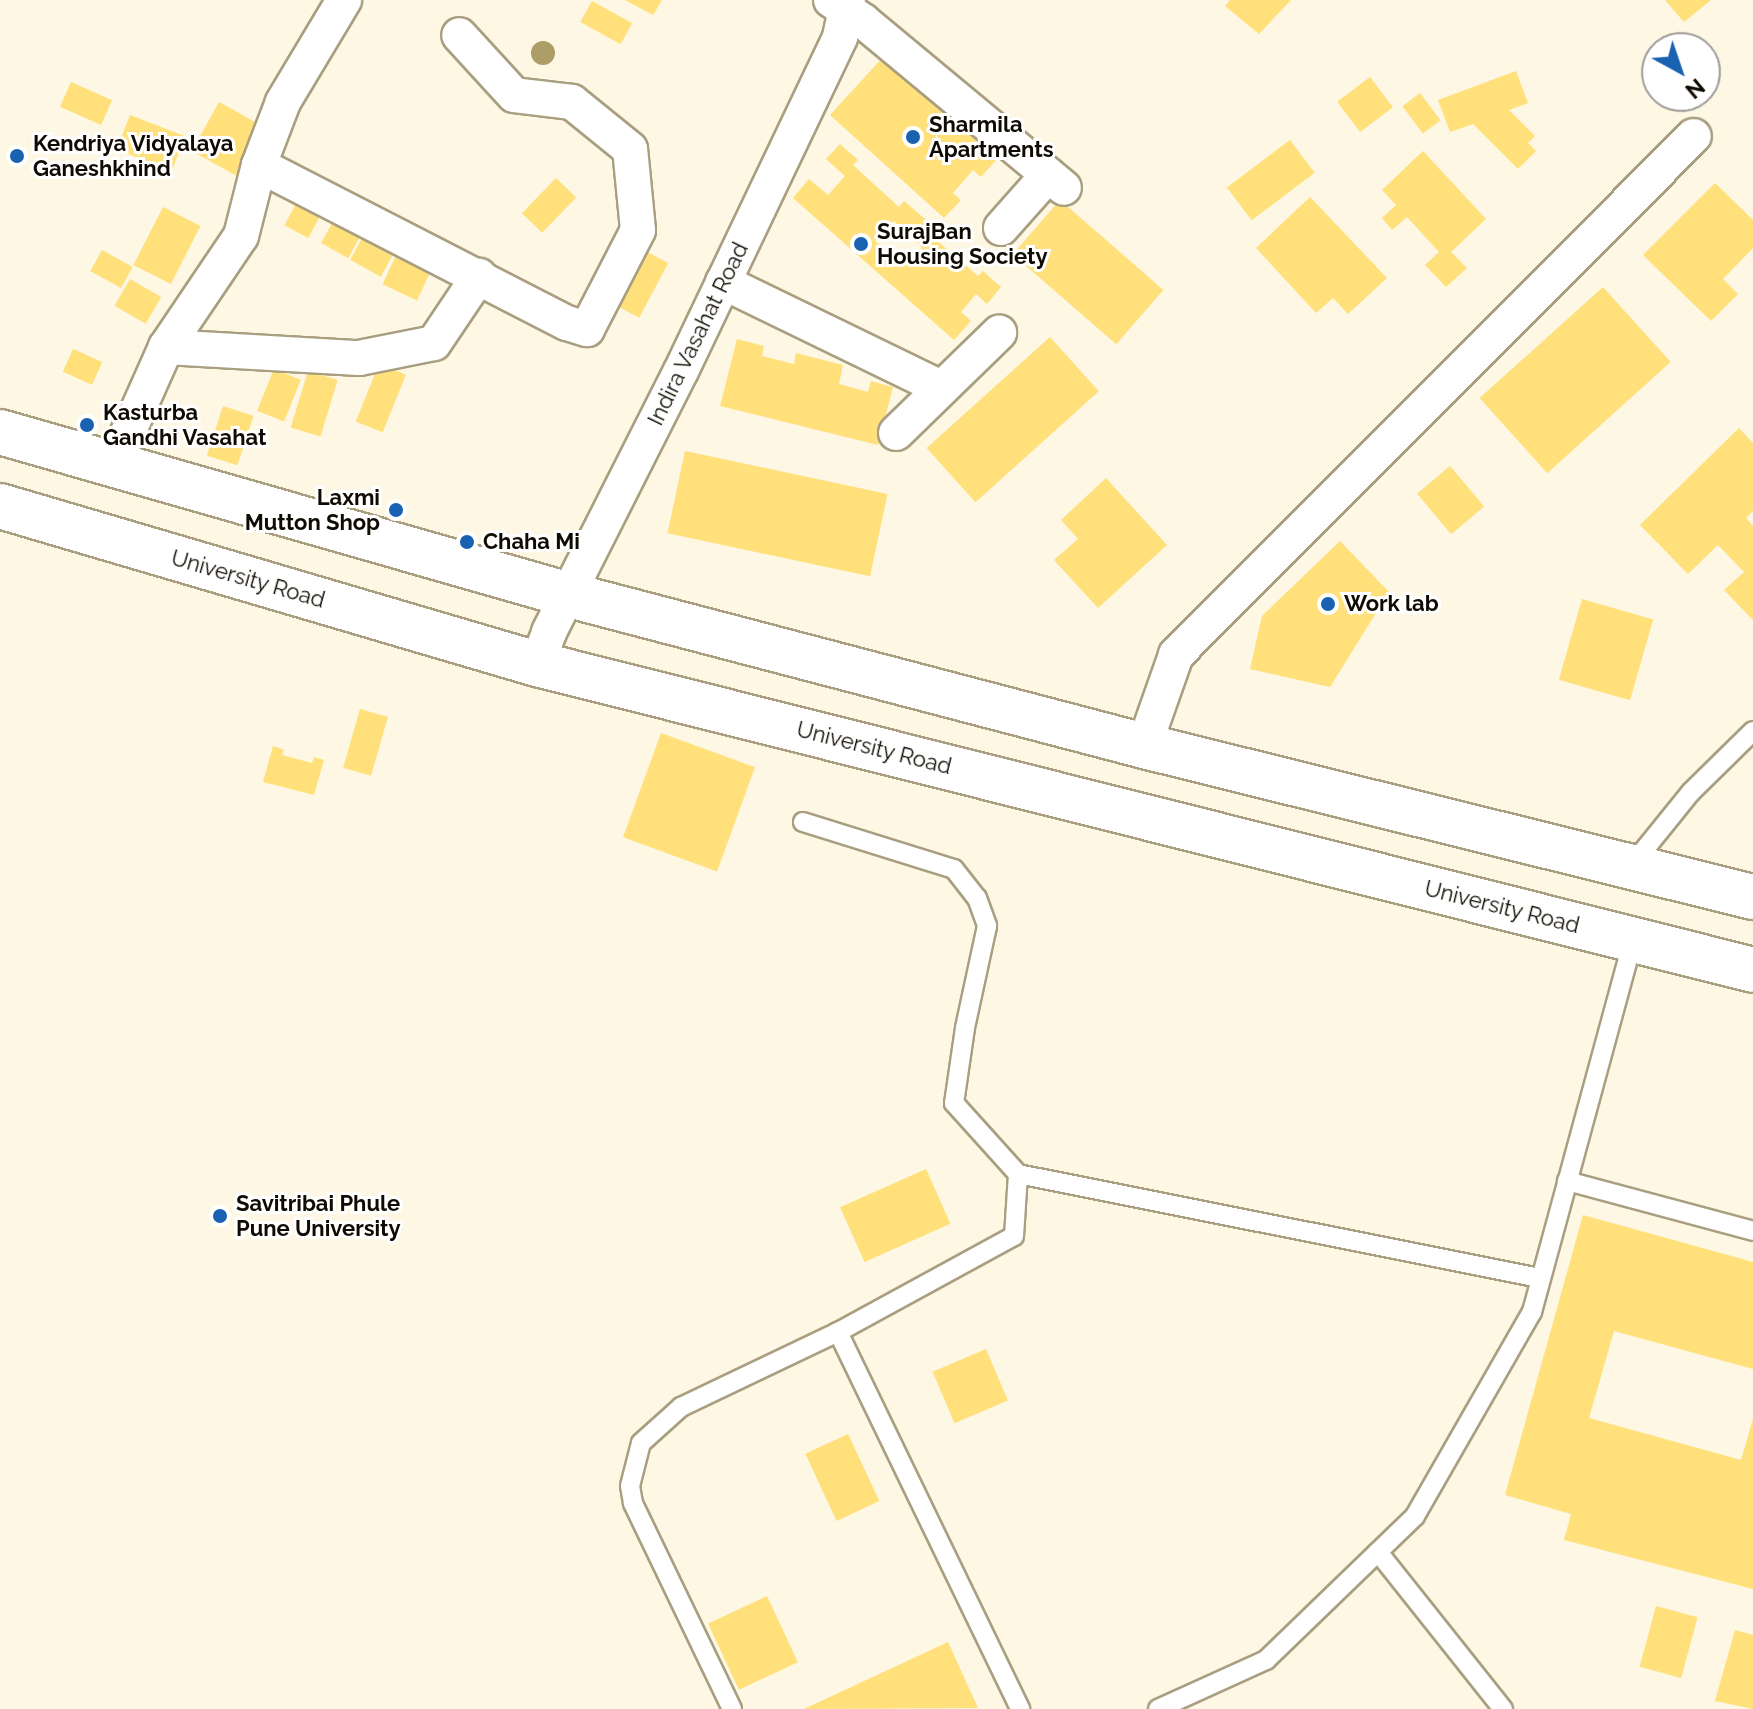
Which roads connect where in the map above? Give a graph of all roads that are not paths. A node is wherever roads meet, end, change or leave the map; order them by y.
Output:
1 (344, 0) edge
2 (842, 3) edge
3 (459, 35) dead end
4 (1694, 136) dead end
5 (259, 165) junction
6 (1001, 228) dead end
7 (479, 276) junction
8 (723, 282) junction
9 (999, 333) dead end
10 (166, 347) junction
11 (941, 388) junction
12 (0, 432) edge
13 (896, 433) dead end
14 (114, 464) junction
15 (0, 506) edge
16 (569, 595) junction
17 (537, 664) junction
18 (1753, 731) edge
19 (1144, 746) junction
20 (803, 822) dead end
21 (1632, 866) junction
22 (1753, 897) edge
23 (1633, 940) junction
24 (1753, 970) edge
25 (1018, 1174) junction
26 (1567, 1181) junction
27 (1753, 1231) edge
28 (1540, 1278) junction
29 (838, 1332) junction
30 (1378, 1552) junction
31 (1166, 1707) edge
32 (732, 1709) edge
33 (1020, 1709) edge
34 (1503, 1709) edge

1 - 5 street
2 - 6 street
2 - 8 street, Indira Vasahat Road
3 - 7 street
4 - 19 street
5 - 7 street
5 - 10 street
7 - 10 street
8 - 11 street
8 - 16 street, Indira Vasahat Road
9 - 11 street
10 - 14 street
11 - 13 street
12 - 14 main road
14 - 16 main road
15 - 17 main road, University Road
16 - 17 street, Indira Vasahat Road
16 - 19 main road
17 - 23 main road, University Road
18 - 21 lane
19 - 21 main road
20 - 25 lane
21 - 22 main road
23 - 24 main road, University Road
23 - 26 lane
25 - 28 lane
25 - 29 lane
26 - 27 lane
26 - 28 lane
28 - 30 lane
29 - 32 lane
29 - 33 lane
30 - 31 lane
30 - 34 lane

